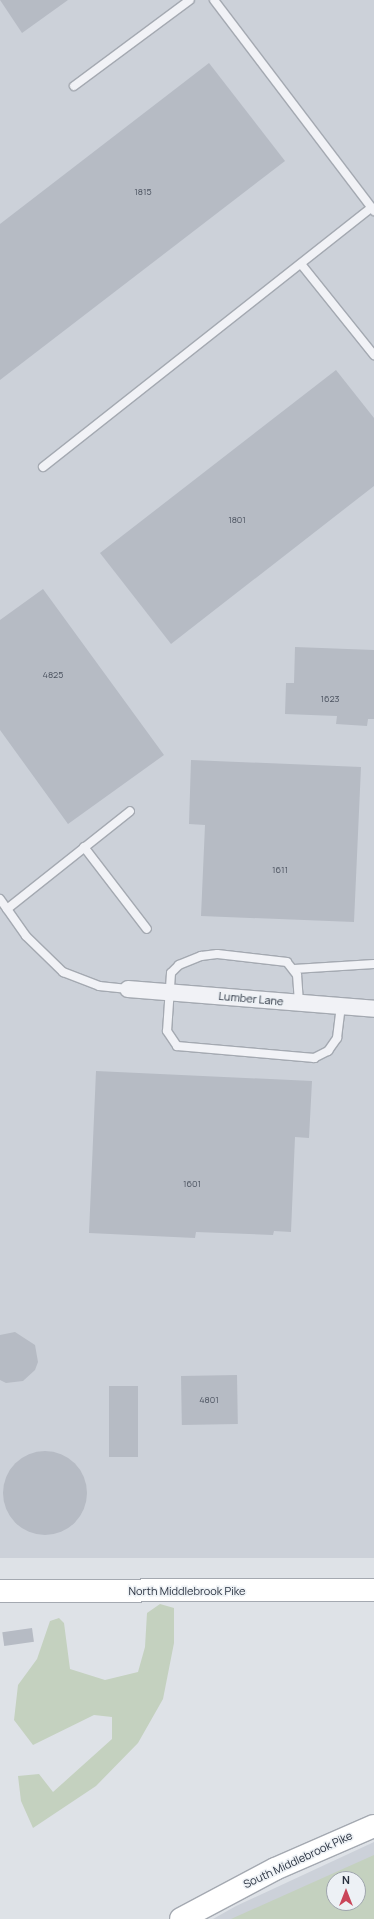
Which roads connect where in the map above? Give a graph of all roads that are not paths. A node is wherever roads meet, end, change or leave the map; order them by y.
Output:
1 (190, 0) edge
2 (214, 0) edge
3 (74, 86) dead end
4 (373, 210) edge
5 (301, 264) junction
6 (374, 355) edge
7 (43, 467) dead end
8 (130, 811) dead end
9 (84, 847) junction
10 (0, 899) edge
11 (6, 909) junction
12 (147, 929) dead end
13 (374, 964) edge
14 (294, 969) junction
15 (128, 989) joint
16 (168, 992) junction
17 (299, 1003) junction
18 (341, 1007) junction
19 (374, 1009) edge
20 (374, 1590) edge
21 (0, 1591) edge
22 (374, 1826) edge
23 (181, 1919) edge

1 - 3 lane
2 - 4 lane
4 - 5 lane
5 - 6 lane
5 - 7 lane
8 - 9 lane
9 - 11 lane
9 - 12 lane
10 - 11 lane
11 - 15 lane
13 - 14 lane
14 - 16 lane
14 - 17 lane
15 - 16 street, Lumber Lane
16 - 17 street, Lumber Lane
16 - 18 lane
17 - 18 street, Lumber Lane
18 - 19 street, Lumber Lane
20 - 21 main road, North Middlebrook Pike
22 - 23 main road, South Middlebrook Pike

